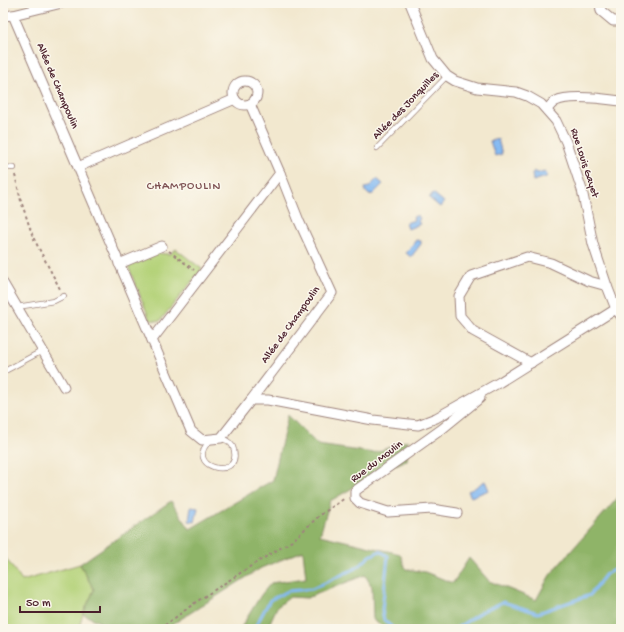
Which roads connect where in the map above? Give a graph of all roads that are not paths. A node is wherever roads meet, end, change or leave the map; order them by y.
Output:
1 (62, 3) edge
2 (410, 3) edge
3 (600, 3) edge
4 (13, 15) junction
5 (3, 16) edge
6 (621, 21) edge
7 (447, 76) junction
8 (235, 99) junction
9 (621, 101) edge
10 (250, 104) junction
11 (547, 110) junction
12 (377, 148) dead end
13 (3, 167) edge
14 (78, 167) junction
15 (14, 168) road end
16 (280, 173) junction
17 (162, 246) road end
18 (119, 264) junction
19 (3, 283) edge
20 (607, 286) junction
21 (64, 296) road end
22 (17, 307) junction
23 (619, 313) edge
24 (152, 340) junction
25 (42, 351) junction
26 (530, 363) junction
27 (3, 372) edge
28 (500, 382) junction
29 (64, 388) dead end
30 (251, 400) junction
31 (221, 438) junction
32 (211, 440) junction
33 (457, 512) dead end

1 - 4 street
2 - 7 street, Rue Louis Gayet
3 - 6 street
4 - 5 street
4 - 14 street, Allée de Champoulin
7 - 11 street, Rue Louis Gayet
7 - 12 lane, Allée des Jonquilles
8 - 10 street
8 - 10 street
8 - 14 street
9 - 11 street
10 - 16 street, Allée de Champoulin
11 - 20 street, Rue Louis Gayet
13 - 15 lane
14 - 18 street, Allée de Champoulin
16 - 24 street
16 - 30 street, Allée de Champoulin
17 - 18 street
18 - 24 street, Allée de Champoulin
19 - 22 street
20 - 23 street, Rue Louis Gayet
20 - 26 street
21 - 22 lane
22 - 25 street
23 - 26 street, Rue du Moulin
24 - 32 street, Allée de Champoulin
25 - 27 lane
25 - 29 street
26 - 28 street, Rue du Moulin
28 - 30 street, Rue du Moulin
28 - 33 street, Rue du Moulin
30 - 31 street, Allée de Champoulin
31 - 32 street
31 - 32 lane

